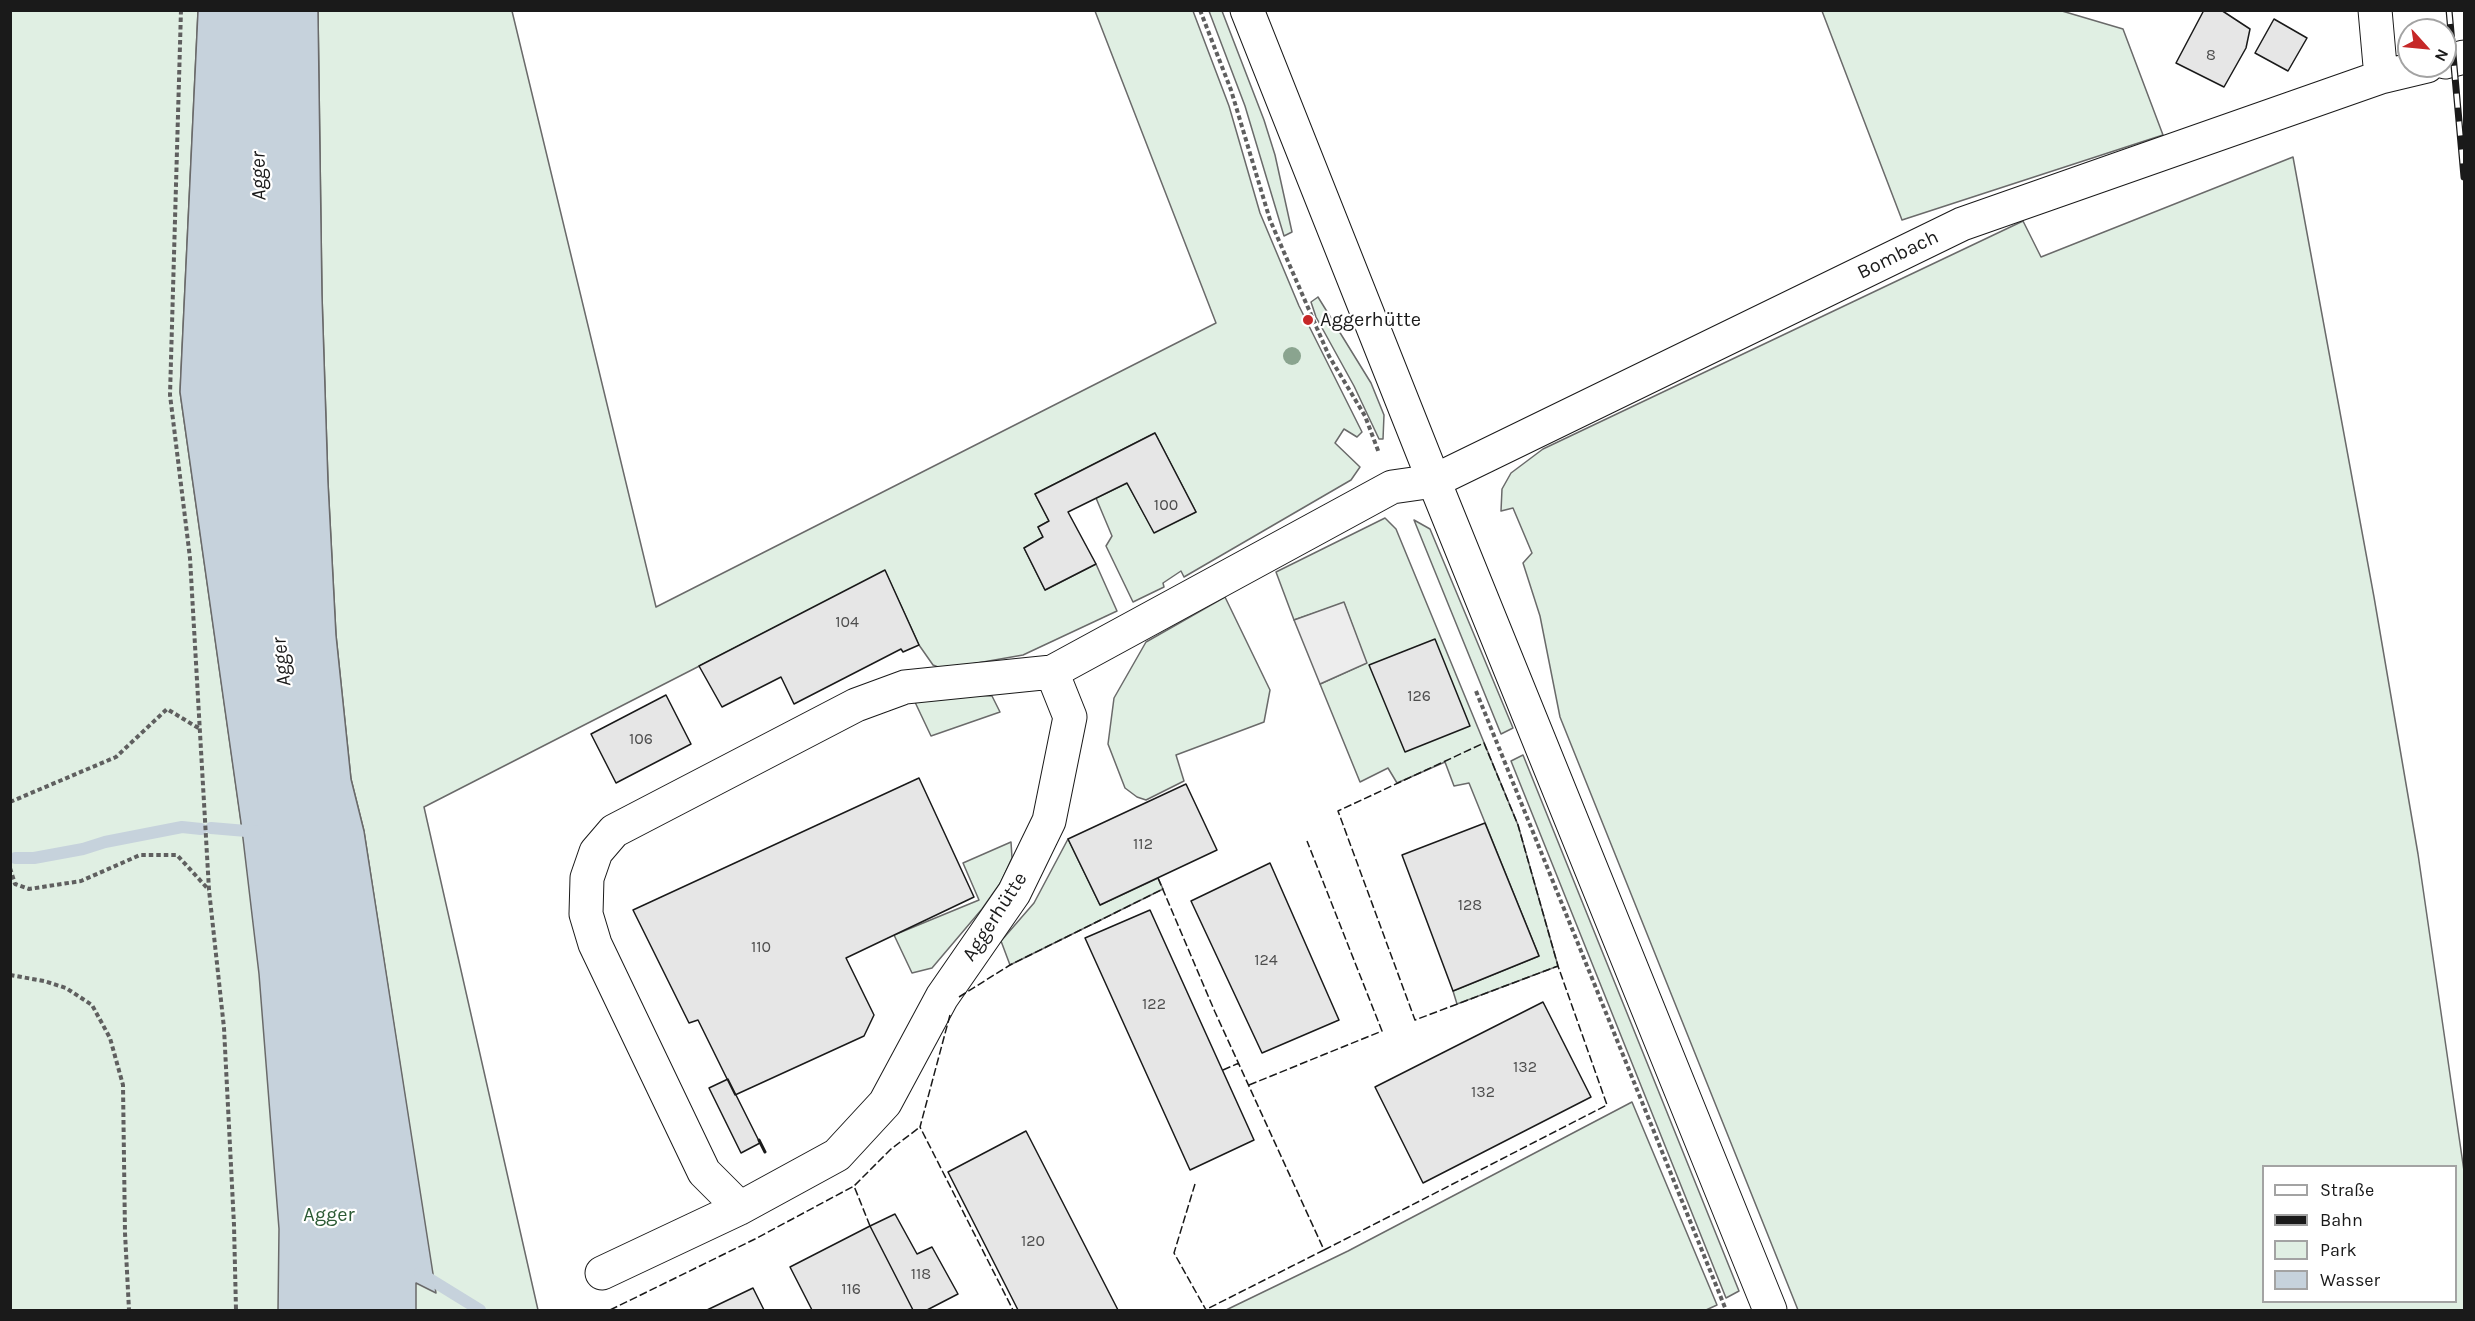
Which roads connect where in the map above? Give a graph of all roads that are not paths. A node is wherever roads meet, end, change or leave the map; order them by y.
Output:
1 (1247, 10) edge
2 (2376, 11) edge
3 (2397, 73) edge
4 (2381, 77) junction
5 (1434, 481) junction
6 (1052, 672) junction
7 (740, 1208) junction
8 (602, 1273) dead end
9 (1770, 1311) edge

1 - 5 main road
2 - 4 main road
3 - 4 main road, Bombach
4 - 5 main road, Bombach
5 - 6 main road
5 - 9 main road
6 - 7 main road, Aggerhütte
6 - 7 main road
7 - 8 main road, Aggerhütte

